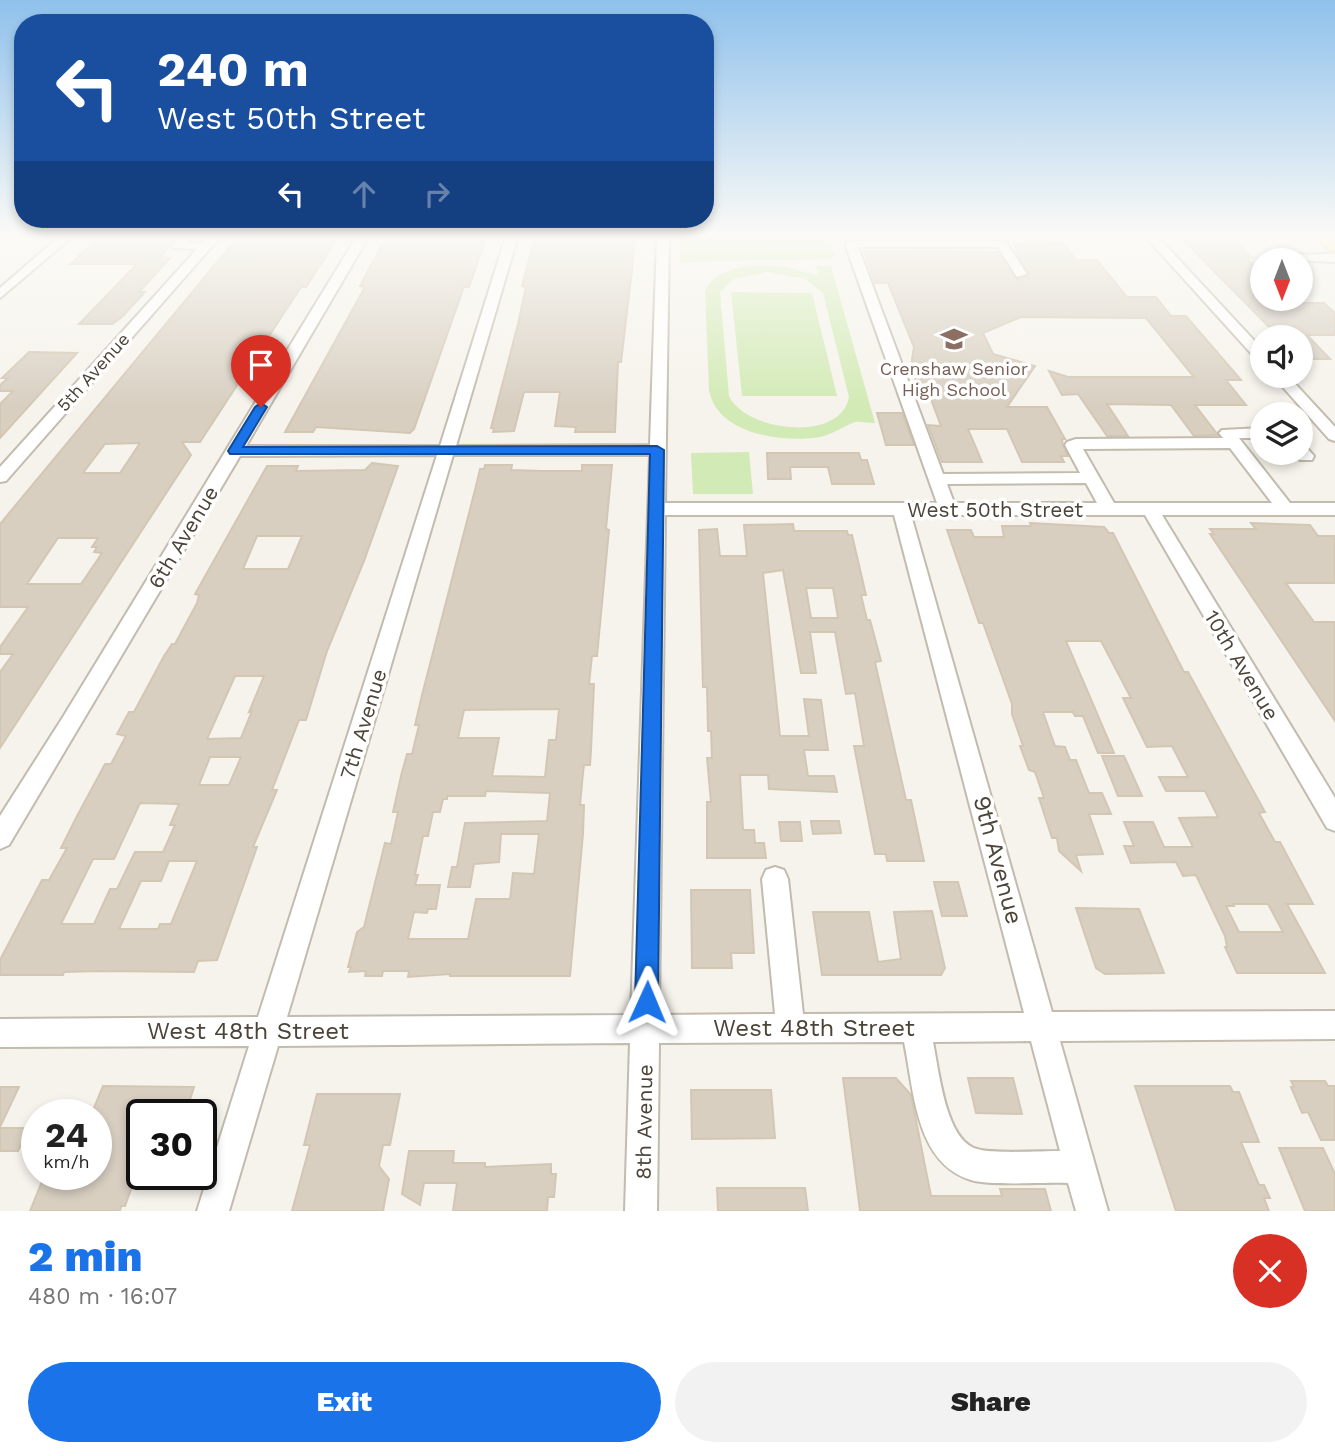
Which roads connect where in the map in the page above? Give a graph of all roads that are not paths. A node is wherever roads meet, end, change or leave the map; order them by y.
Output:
1 (164, 293) edge
2 (329, 293) edge
3 (495, 293) edge
4 (661, 293) edge
5 (869, 293) edge
6 (1203, 293) edge
7 (1250, 343) edge
8 (1291, 388) edge
9 (1250, 433) edge
10 (1335, 436) edge
11 (1234, 443) junction
12 (447, 450) junction
13 (657, 450) junction
14 (234, 451) junction
15 (0, 477) edge
16 (1092, 478) junction
17 (938, 479) junction
18 (656, 509) junction
19 (901, 509) junction
20 (948, 509) junction
21 (1109, 509) junction
22 (1150, 509) junction
23 (1285, 509) junction
24 (1335, 509) edge
25 (1335, 821) edge
26 (0, 837) edge
27 (775, 879) dead end
28 (1335, 1025) edge
29 (1044, 1026) junction
30 (915, 1027) junction
31 (790, 1028) junction
32 (646, 1029) junction
33 (269, 1031) junction
34 (0, 1033) edge
35 (1080, 1167) junction
36 (213, 1211) edge
37 (642, 1211) edge
38 (1092, 1211) edge

1 - 15 street, 5th Avenue
2 - 14 street, 6th Avenue
3 - 12 street, 7th Avenue
4 - 13 street, 8th Avenue
5 - 17 street
6 - 7 street
8 - 10 street
9 - 11 street
11 - 16 street
11 - 23 street
12 - 13 street
12 - 14 street
12 - 33 street, 7th Avenue
13 - 18 street, 8th Avenue
14 - 26 street, 6th Avenue
16 - 17 street
16 - 21 street
17 - 20 street
18 - 19 street, West 50th Street
18 - 32 street, 8th Avenue
19 - 20 street, West 50th Street
19 - 29 street, 9th Avenue
20 - 21 street, West 50th Street
21 - 22 street, West 50th Street
22 - 23 street, West 50th Street
22 - 25 street, 10th Avenue
23 - 24 street, West 50th Street
27 - 31 street
28 - 29 street, West 48th Street
29 - 30 street, West 48th Street
29 - 35 street, 9th Avenue
30 - 31 street, West 48th Street
30 - 35 street
31 - 32 street, West 48th Street
32 - 33 street, West 48th Street
32 - 37 street, 8th Avenue
33 - 34 street, West 48th Street
33 - 36 street, 7th Avenue
35 - 38 street, 9th Avenue

